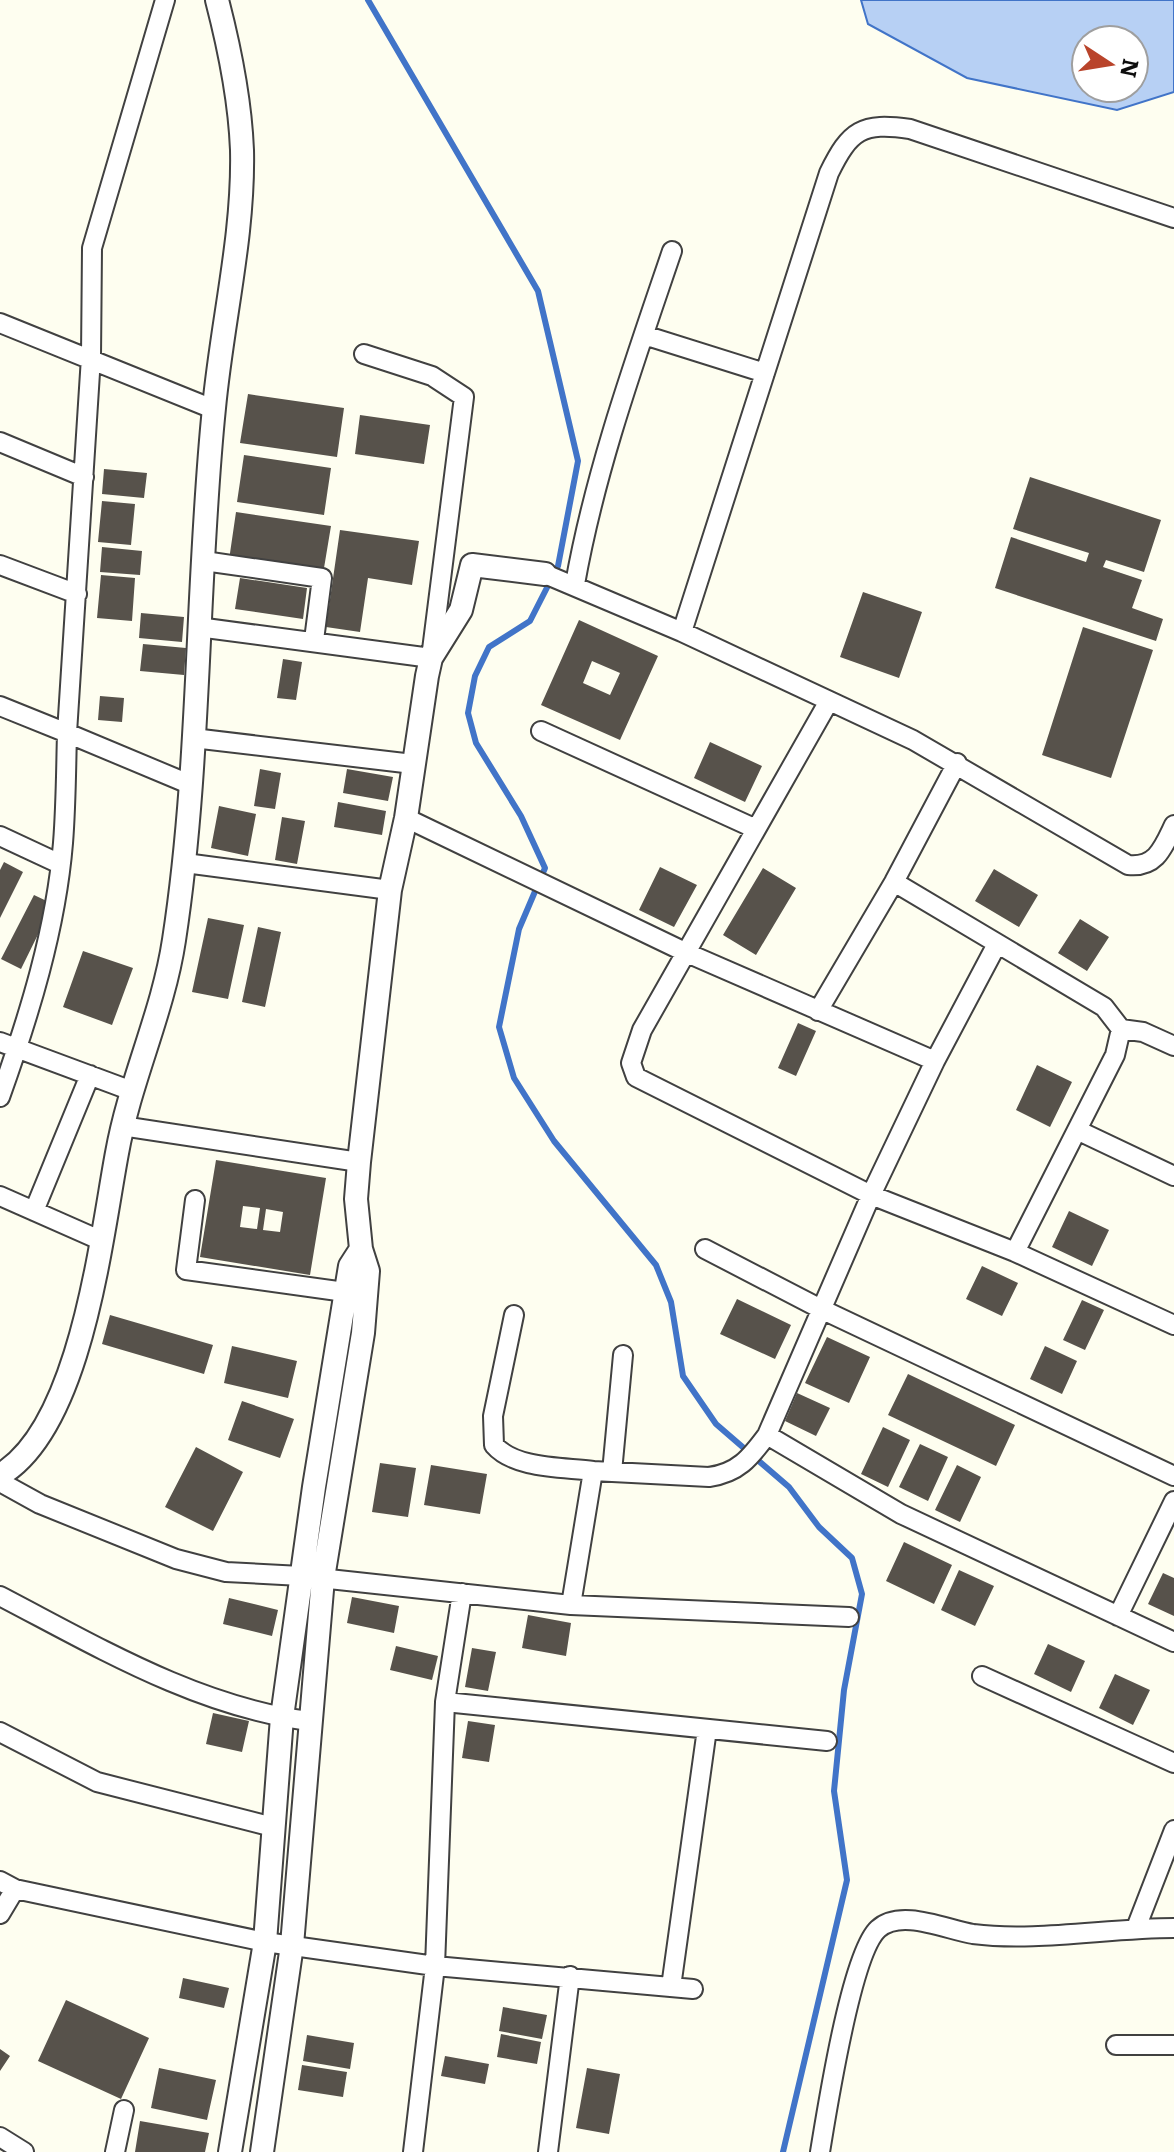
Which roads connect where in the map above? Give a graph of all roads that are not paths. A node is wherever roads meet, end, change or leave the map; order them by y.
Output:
1 (165, 0) edge
2 (217, 0) edge
3 (1174, 218) edge
4 (672, 251) dead end
5 (0, 323) edge
6 (644, 335) junction
7 (364, 354) dead end
8 (91, 357) junction
9 (765, 373) junction
10 (213, 409) junction
11 (0, 442) edge
12 (84, 477) junction
13 (204, 561) junction
14 (0, 565) edge
15 (561, 579) junction
16 (77, 594) junction
17 (198, 627) junction
18 (682, 632) junction
19 (314, 640) junction
20 (431, 658) junction
21 (829, 701) junction
22 (0, 706) edge
23 (541, 731) dead end
24 (67, 733) junction
25 (193, 738) junction
26 (957, 763) junction
27 (413, 764) junction
28 (189, 784) junction
29 (406, 818) junction
30 (1174, 825) edge
31 (756, 829) junction
32 (0, 836) edge
33 (185, 863) junction
34 (60, 864) junction
35 (894, 882) junction
36 (390, 890) junction
37 (997, 944) junction
38 (687, 953) junction
39 (818, 1011) junction
40 (1121, 1029) junction
41 (9, 1045) edge
42 (1174, 1046) edge
43 (935, 1061) junction
44 (90, 1075) junction
45 (132, 1091) junction
46 (0, 1097) edge
47 (122, 1126) junction
48 (1077, 1130) junction
49 (359, 1162) junction
50 (1174, 1176) edge
51 (871, 1195) junction
52 (0, 1196) edge
53 (195, 1200) dead end
54 (34, 1211) junction
55 (102, 1241) junction
56 (361, 1249) junction
57 (705, 1249) dead end
58 (1015, 1252) junction
59 (345, 1292) junction
60 (821, 1309) junction
61 (514, 1315) dead end
62 (1174, 1325) edge
63 (623, 1355) dead end
64 (765, 1438) junction
65 (602, 1472) junction
66 (0, 1475) edge
67 (1174, 1476) edge
68 (0, 1482) edge
69 (1174, 1501) edge
70 (312, 1577) junction
71 (462, 1593) junction
72 (0, 1596) edge
73 (571, 1605) junction
74 (1118, 1616) junction
75 (849, 1617) dead end
76 (1174, 1642) edge
77 (982, 1676) dead end
78 (445, 1702) junction
79 (282, 1717) junction
80 (309, 1721) junction
81 (707, 1729) junction
82 (0, 1732) edge
83 (827, 1741) dead end
84 (1174, 1763) edge
85 (273, 1827) junction
86 (1174, 1830) edge
87 (7, 1885) edge
88 (0, 1914) edge
89 (1136, 1928) junction
90 (1174, 1928) edge
91 (265, 1942) junction
92 (292, 1945) junction
93 (435, 1966) junction
94 (570, 1976) junction
95 (671, 1987) junction
96 (693, 1989) dead end
97 (1116, 2045) dead end
98 (1174, 2045) edge
99 (124, 2110) dead end
100 (115, 2152) edge
101 (230, 2152) edge
102 (262, 2152) edge
103 (413, 2152) edge
104 (548, 2152) edge
105 (820, 2152) edge

1 - 8 street
2 - 10 street
3 - 9 street
4 - 6 street
5 - 8 street
6 - 9 street
6 - 15 street
7 - 20 street
8 - 10 street
8 - 12 street
9 - 18 street
10 - 13 street
11 - 12 street
12 - 16 street
13 - 17 street
13 - 19 street
14 - 16 street
15 - 18 street
15 - 20 street
16 - 24 street
17 - 19 street
17 - 25 street
18 - 21 street
19 - 20 street
20 - 27 street
21 - 26 street
21 - 31 street
22 - 24 street
23 - 31 street
24 - 28 street
24 - 34 street
25 - 27 street
25 - 28 street
26 - 30 street
26 - 35 street
27 - 29 street
28 - 33 street
29 - 36 street
29 - 38 street
31 - 38 street
32 - 34 street
33 - 36 street
33 - 45 street
34 - 41 street
35 - 37 street
35 - 39 street
36 - 49 street
37 - 40 street
37 - 43 street
38 - 39 street
38 - 51 street
39 - 43 street
40 - 42 street
40 - 48 street
41 - 44 street
41 - 46 street
43 - 51 street
44 - 45 street
44 - 54 street
45 - 47 street
47 - 49 street
47 - 55 street
48 - 50 street
48 - 58 street
49 - 56 street
51 - 58 street
51 - 60 street
52 - 54 street
53 - 59 street
54 - 55 street
55 - 66 street
56 - 59 street
56 - 70 street
57 - 60 street
58 - 62 street
59 - 70 street
60 - 64 street
60 - 67 street
61 - 65 street
63 - 65 street
64 - 65 street
64 - 74 street
65 - 73 street
68 - 70 street
69 - 74 street
70 - 71 street
70 - 79 street
70 - 80 street
71 - 73 street
71 - 78 street
72 - 79 street
73 - 75 street
74 - 76 street
77 - 84 street
78 - 81 street
78 - 93 street
79 - 80 street
79 - 85 street
80 - 92 street
81 - 83 street
81 - 95 street
82 - 85 street
85 - 91 street
86 - 89 street
87 - 88 street
87 - 91 street
89 - 90 street
89 - 105 street
91 - 92 street
91 - 101 street
92 - 93 street
92 - 102 street
93 - 94 street
93 - 103 street
94 - 95 street
94 - 104 street
95 - 96 street
97 - 98 street
99 - 100 street

